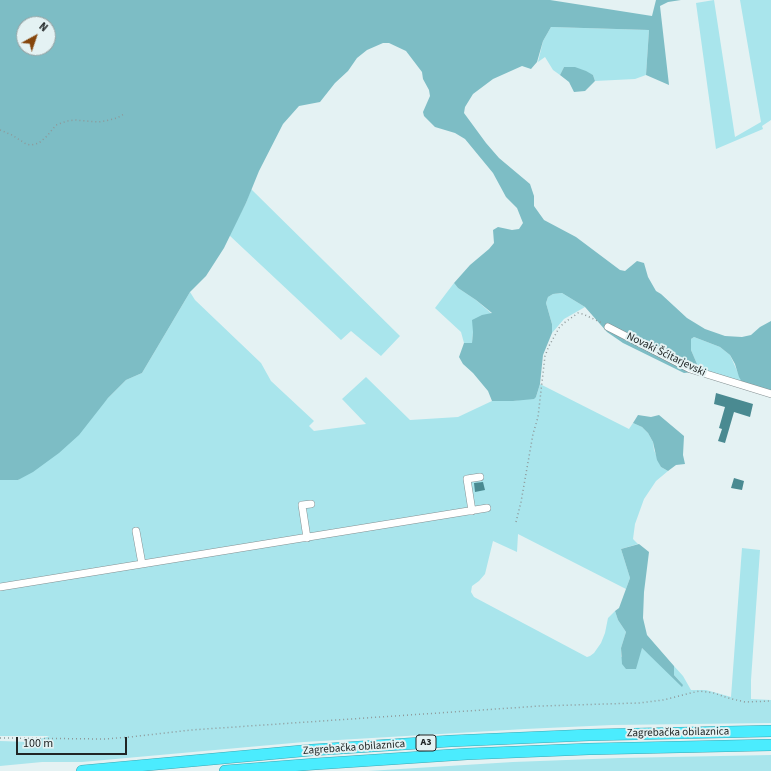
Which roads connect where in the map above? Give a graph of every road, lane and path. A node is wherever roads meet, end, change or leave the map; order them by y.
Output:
1 (124, 114) dead end
2 (0, 130) edge
3 (608, 326) joint
4 (771, 394) edge
5 (480, 477) dead end
6 (311, 504) dead end
7 (487, 508) dead end
8 (472, 511) junction
9 (516, 522) dead end
10 (136, 531) dead end
11 (307, 538) junction
12 (142, 564) junction
13 (0, 588) edge
14 (771, 701) edge
15 (771, 731) edge
16 (0, 738) edge
17 (771, 745) edge
18 (82, 771) edge
19 (225, 771) edge

1 - 2 path
3 - 4 street, Novaki Šćitarjevski
3 - 9 path
5 - 8 street
6 - 11 street
7 - 8 street
8 - 11 street
10 - 12 street
11 - 12 street
12 - 13 street
14 - 16 path
15 - 18 highway, Zagrebačka obilaznica / A3
17 - 19 highway, Zagrebačka obilaznica / A3

